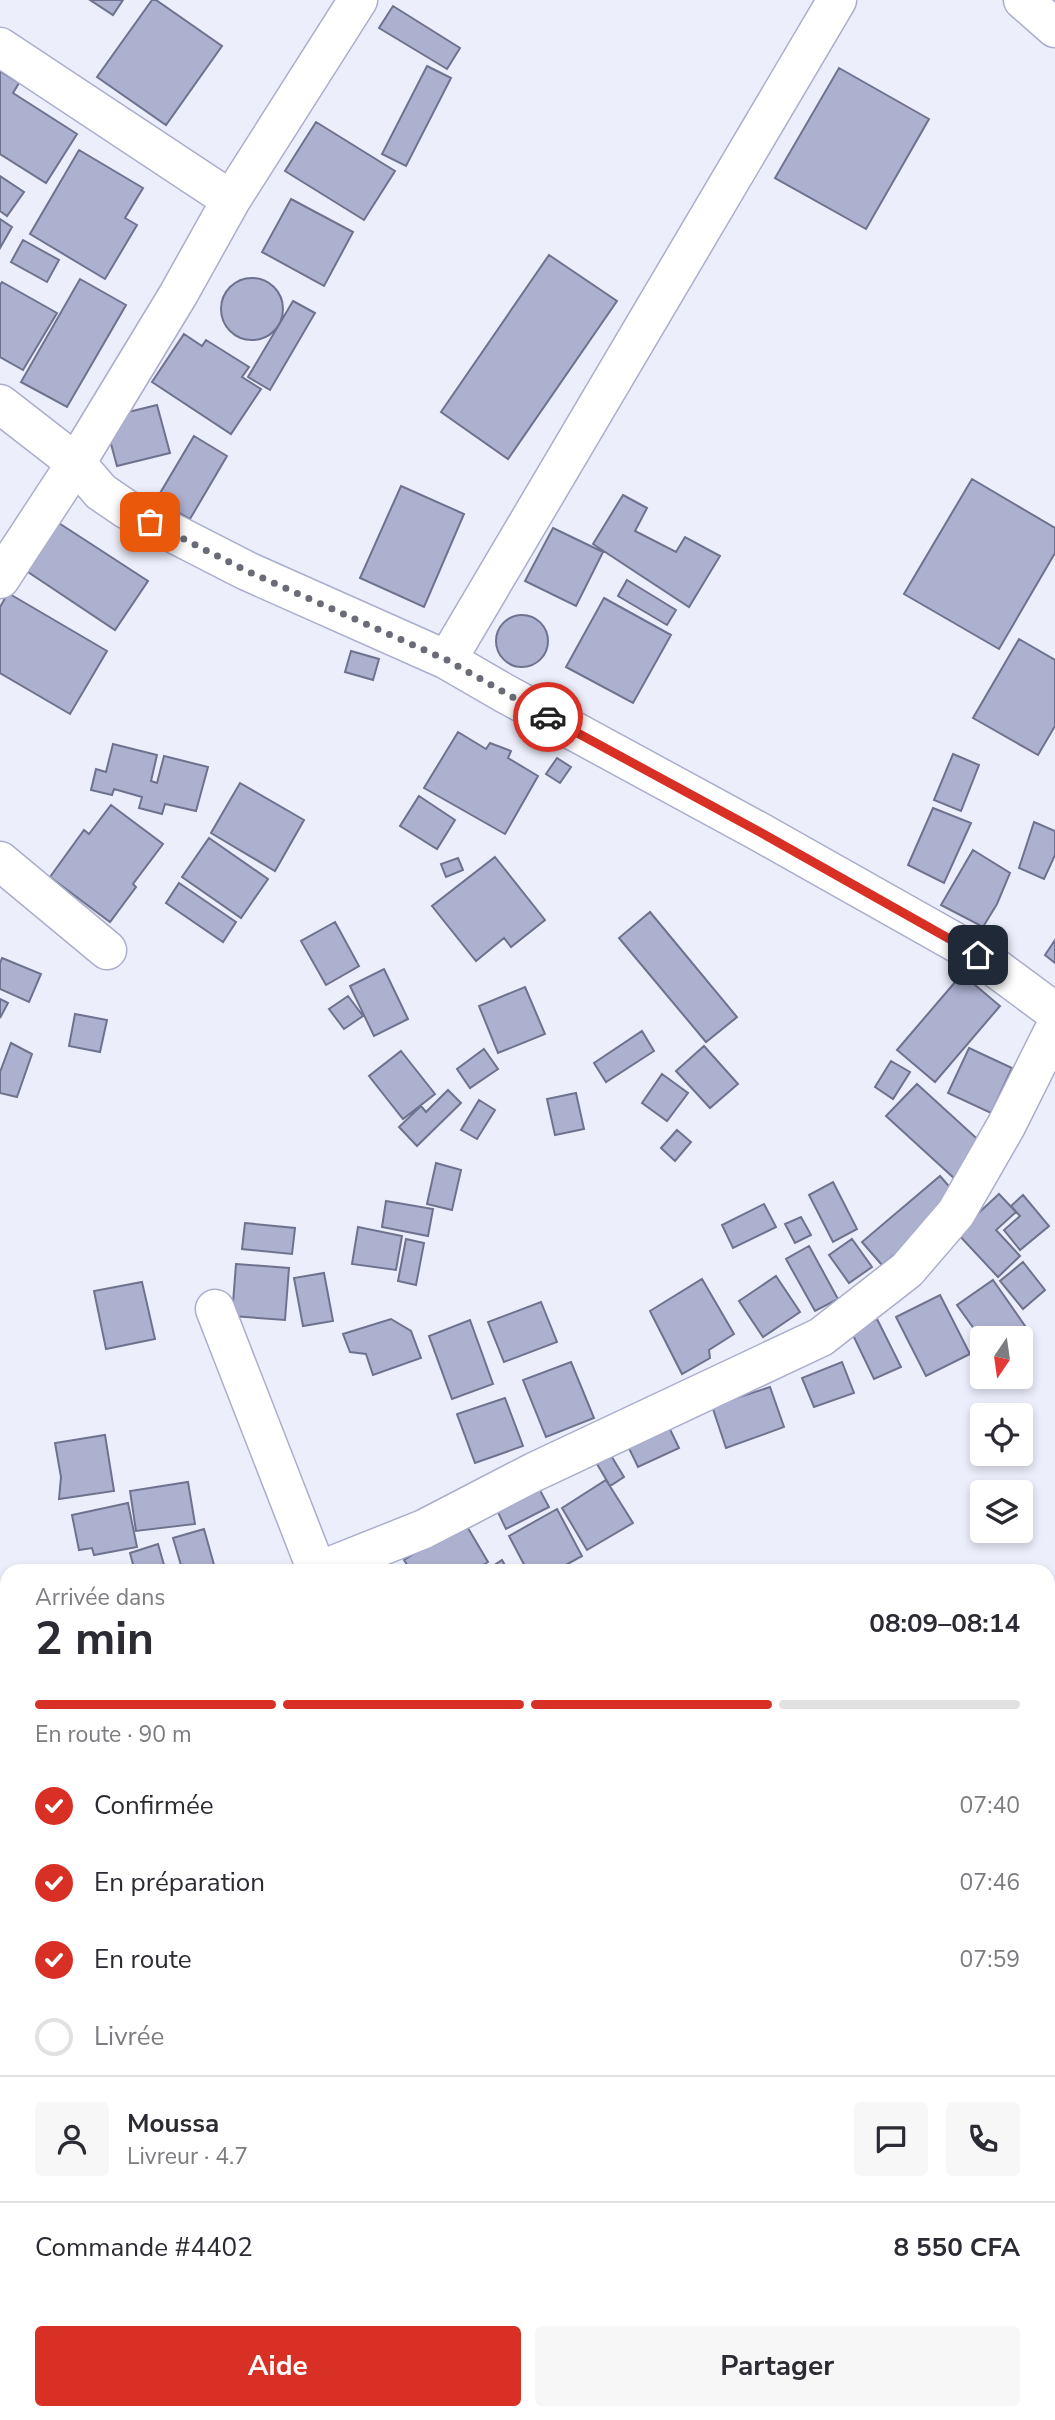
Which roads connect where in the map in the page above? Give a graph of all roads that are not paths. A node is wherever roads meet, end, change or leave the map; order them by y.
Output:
1 (358, 0) edge
2 (837, 0) edge
3 (1023, 0) edge
4 (1055, 29) edge
5 (0, 47) edge
6 (231, 200) junction
7 (0, 404) edge
8 (76, 463) junction
9 (0, 579) edge
10 (447, 660) junction
11 (0, 862) edge
12 (107, 950) dead end
13 (1055, 1012) edge
14 (1055, 1028) edge
15 (215, 1309) dead end
16 (314, 1564) edge
17 (335, 1564) edge

1 - 6 street
2 - 10 street
3 - 4 street
5 - 6 street
6 - 8 street
7 - 8 street
8 - 9 street
8 - 10 street
10 - 13 street
11 - 12 street
14 - 17 street
15 - 16 street

